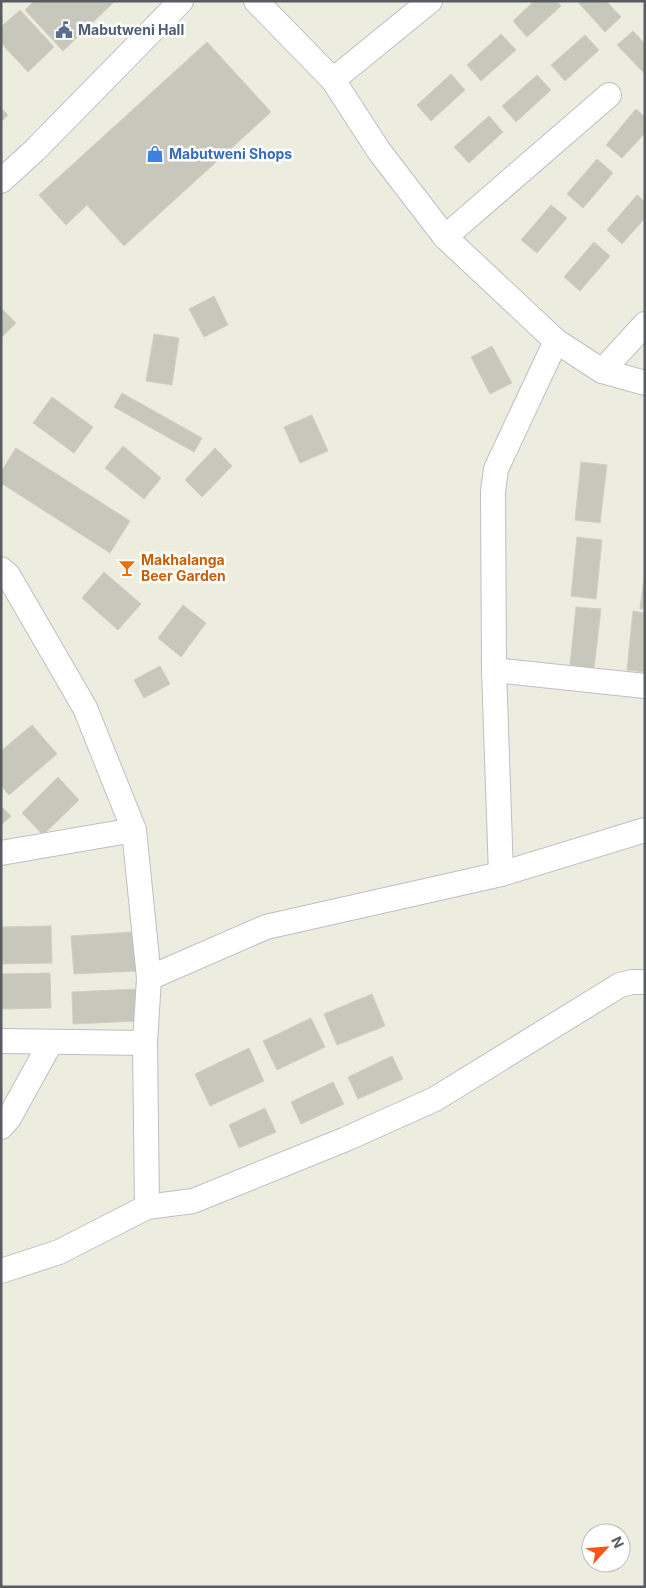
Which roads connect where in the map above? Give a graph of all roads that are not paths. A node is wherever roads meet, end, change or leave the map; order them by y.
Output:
1 (182, 1) edge
2 (256, 1) edge
3 (430, 1) edge
4 (334, 80) junction
5 (609, 94) dead end
6 (1, 181) edge
7 (444, 237) junction
8 (645, 324) edge
9 (556, 341) junction
10 (602, 371) junction
11 (645, 383) edge
12 (1, 570) edge
13 (494, 670) junction
14 (645, 686) edge
15 (134, 830) junction
16 (645, 830) edge
17 (1, 853) edge
18 (500, 874) junction
19 (149, 978) junction
20 (645, 982) edge
21 (1, 1041) edge
22 (51, 1042) junction
23 (145, 1044) junction
24 (1, 1127) edge
25 (147, 1207) junction
26 (1, 1271) edge

1 - 6 street
2 - 4 street
3 - 4 street
4 - 7 street
5 - 7 street
7 - 9 street
8 - 10 street
9 - 10 street
9 - 13 street
10 - 11 street
12 - 15 street
13 - 14 street
13 - 18 street
15 - 17 street
15 - 19 street
16 - 18 street
18 - 19 street
19 - 23 street
20 - 25 street
21 - 22 street
22 - 23 street
22 - 24 street
23 - 25 street
25 - 26 street

